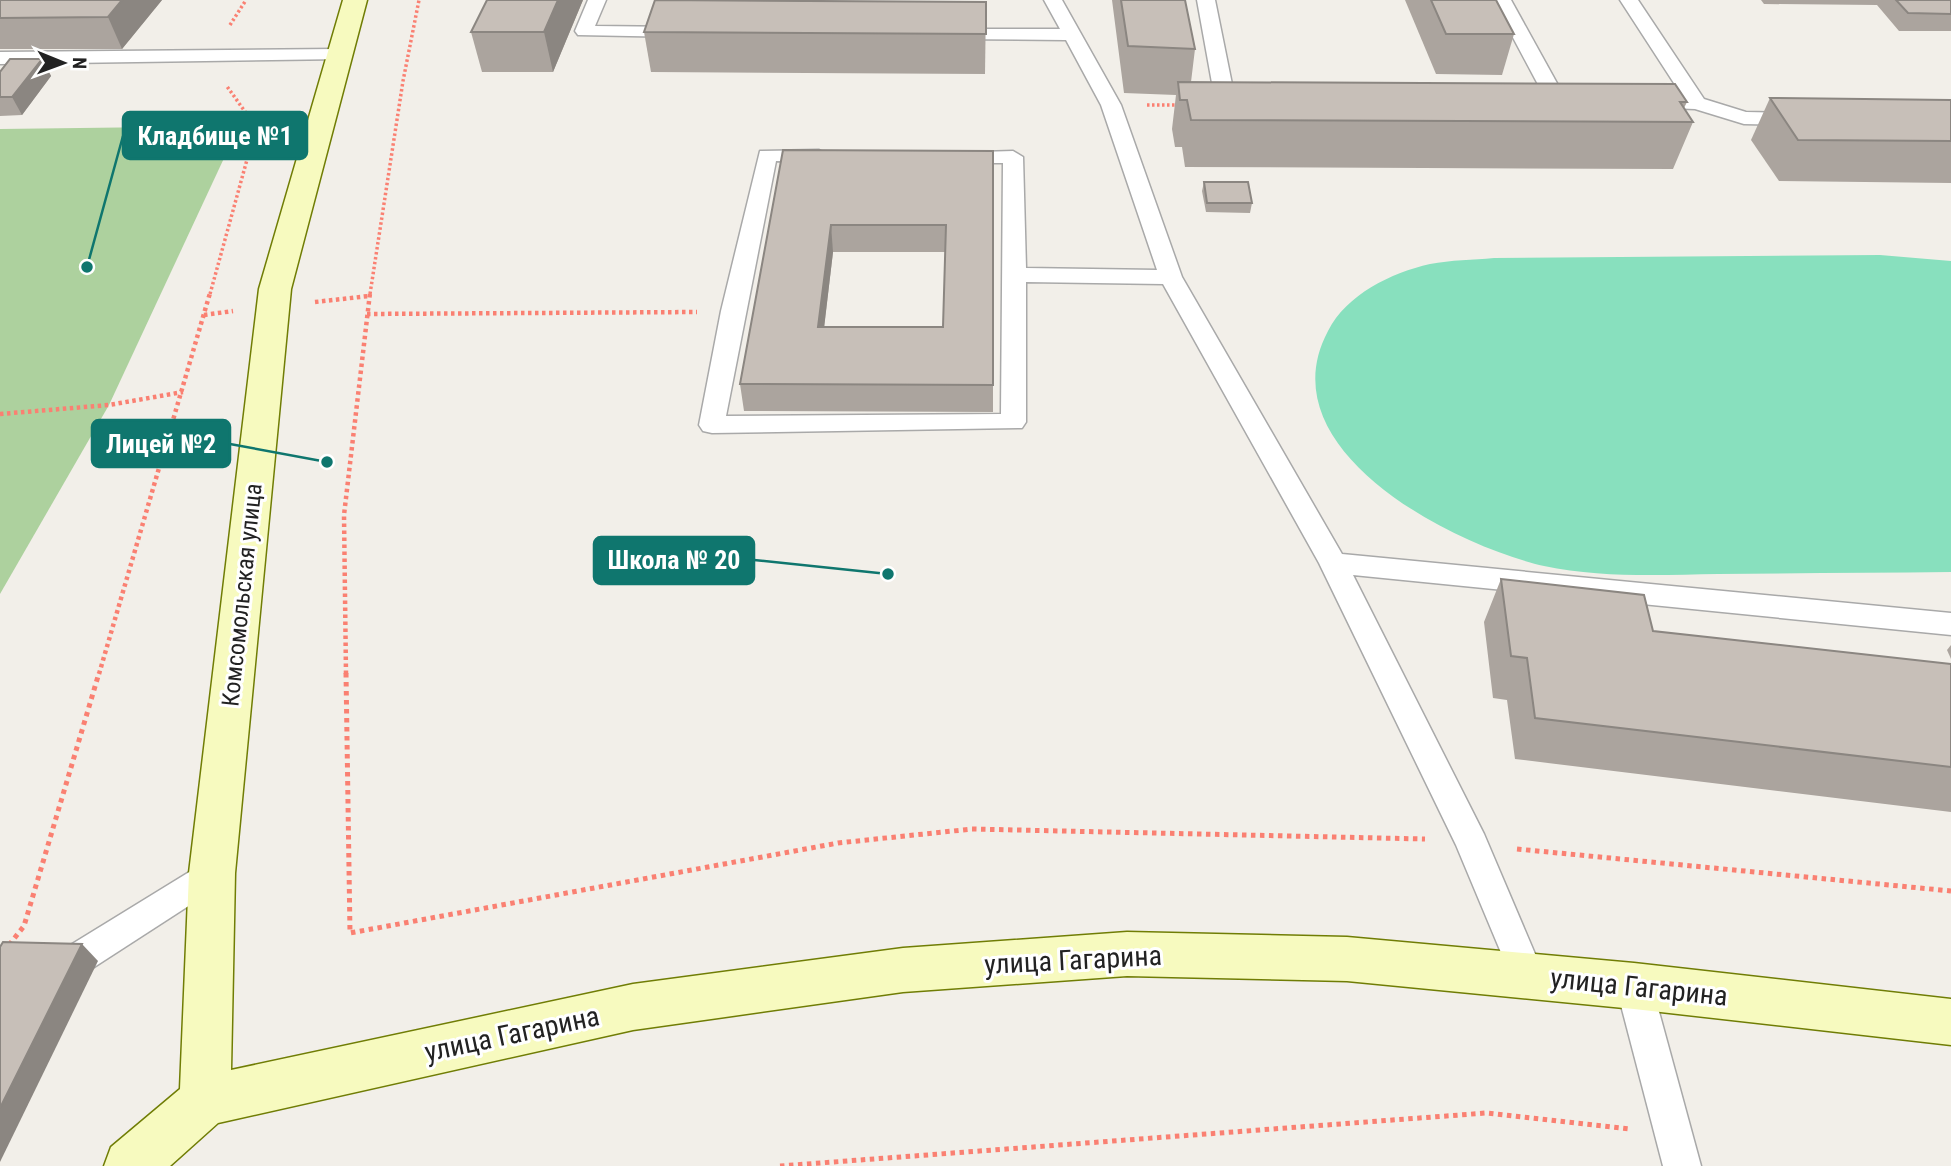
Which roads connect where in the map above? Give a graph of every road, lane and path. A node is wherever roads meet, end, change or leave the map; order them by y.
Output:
1 (246, 0) edge
2 (355, 0) edge
3 (419, 0) edge
4 (597, 0) edge
5 (1053, 0) edge
6 (1206, 0) edge
7 (1502, 0) edge
8 (1629, 0) edge
9 (696, 32) edge
10 (933, 33) edge
11 (1072, 34) junction
12 (337, 55) junction
13 (211, 56) junction
14 (0, 58) edge
15 (1697, 103) junction
16 (1111, 104) junction
17 (1628, 104) edge
18 (1226, 105) junction
19 (1268, 105) edge
20 (1531, 105) edge
21 (1813, 120) edge
22 (836, 156) edge
23 (931, 157) edge
24 (1015, 275) junction
25 (1171, 277) junction
26 (733, 311) junction
27 (367, 314) junction
28 (183, 392) junction
29 (0, 414) edge
30 (1333, 563) junction
31 (1951, 624) edge
32 (1472, 844) junction
33 (212, 873) junction
34 (1951, 891) edge
35 (8, 947) edge
36 (76, 960) edge
37 (1527, 975) junction
38 (1634, 986) junction
39 (1951, 1022) edge
40 (205, 1101) junction
41 (1678, 1150) edge
42 (130, 1166) edge
43 (780, 1166) edge

1 - 13 path
2 - 12 main road, Комсомольская улица
3 - 27 path
4 - 9 lane
5 - 11 lane
6 - 18 lane
7 - 20 lane
8 - 15 lane
10 - 11 lane
11 - 16 lane
12 - 13 lane
12 - 33 main road, Комсомольская улица
13 - 14 lane
13 - 28 path
15 - 17 lane
15 - 21 lane
16 - 18 path
16 - 25 lane
18 - 19 lane
22 - 26 lane
23 - 24 lane
24 - 25 lane
24 - 26 lane
25 - 30 lane
26 - 27 path
27 - 32 path
28 - 29 path
28 - 35 path
30 - 31 lane
30 - 32 lane
32 - 34 path
32 - 37 lane
33 - 36 lane
33 - 40 main road, Комсомольская улица
37 - 38 main road, улица Гагарина
37 - 40 main road, улица Гагарина
38 - 39 main road, улица Гагарина
38 - 41 lane
40 - 42 main road
41 - 43 path

